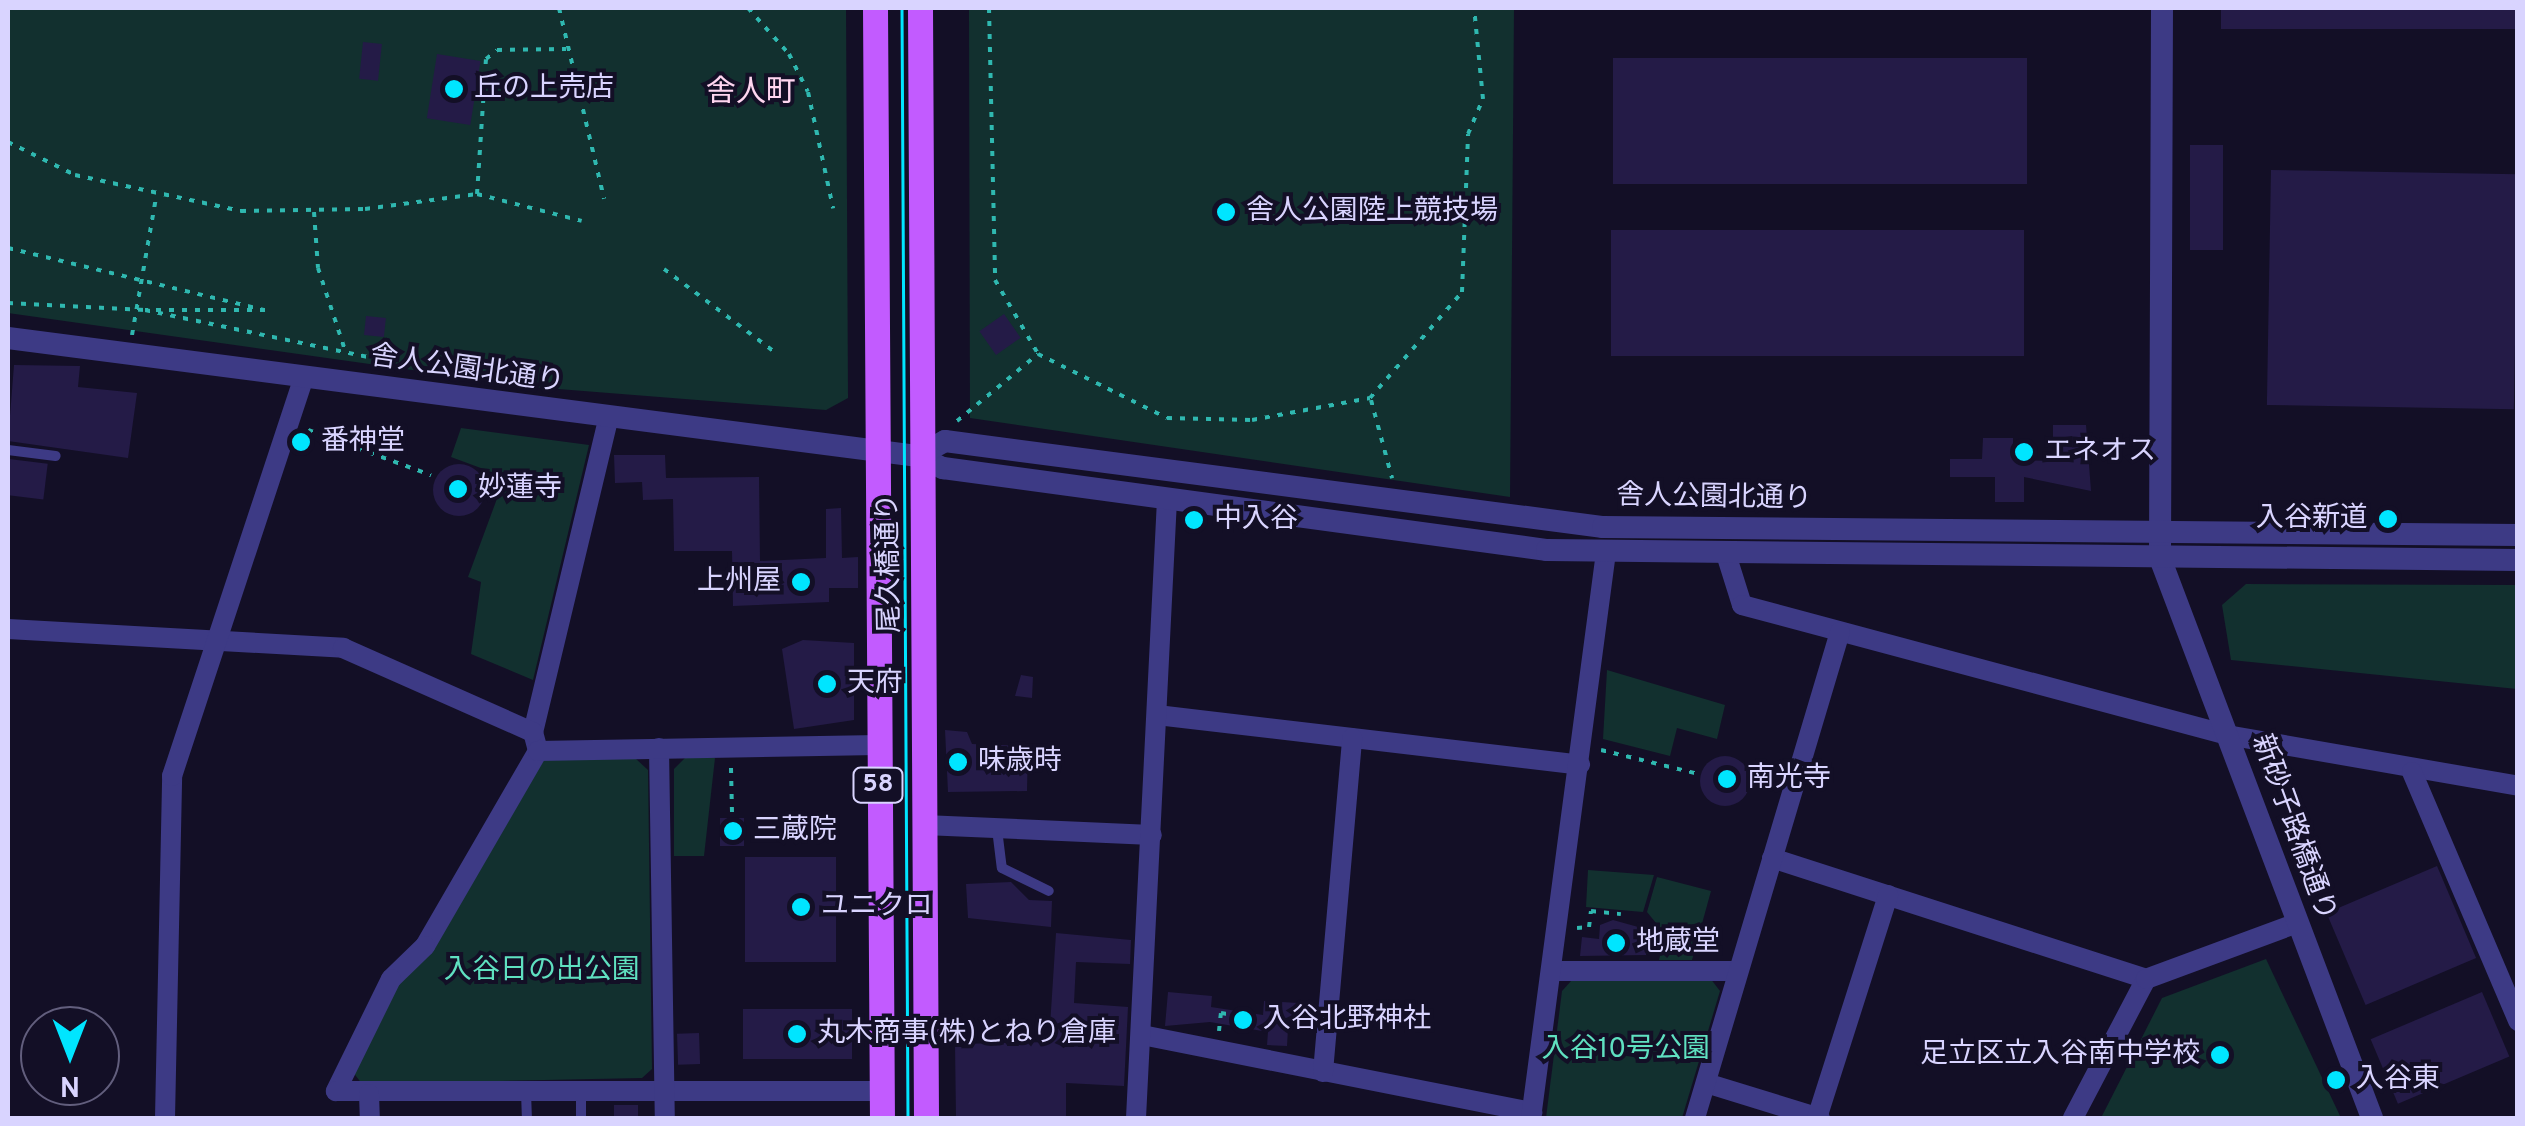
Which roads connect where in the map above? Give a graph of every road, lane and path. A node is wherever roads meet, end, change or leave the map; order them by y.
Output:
1 (559, 8) edge
2 (748, 8) edge
3 (875, 8) edge
4 (920, 8) edge
5 (989, 8) edge
6 (1474, 8) edge
7 (2162, 8) edge
8 (566, 49) junction
9 (8, 142) edge
10 (477, 194) junction
11 (156, 197) junction
12 (604, 199) dead end
13 (833, 208) dead end
14 (314, 212) junction
15 (582, 221) dead end
16 (8, 248) edge
17 (664, 269) dead end
18 (140, 279) junction
19 (8, 304) edge
20 (135, 310) junction
21 (145, 310) junction
22 (132, 333) dead end
23 (8, 338) edge
24 (776, 353) dead end
25 (346, 354) junction
26 (1038, 354) junction
27 (386, 361) dead end
28 (304, 378) junction
29 (1370, 398) junction
30 (608, 420) junction
31 (956, 422) dead end
32 (290, 423) junction
33 (8, 450) edge
34 (878, 451) junction
35 (56, 456) dead end
36 (918, 456) junction
37 (431, 475) dead end
38 (1394, 487) dead end
39 (1166, 499) junction
40 (2160, 533) junction
41 (2518, 535) edge
42 (1606, 552) junction
43 (1726, 554) junction
44 (2160, 558) junction
45 (2518, 560) edge
46 (8, 629) edge
47 (1840, 632) junction
48 (220, 638) junction
49 (1157, 715) junction
50 (2227, 735) junction
51 (1352, 738) junction
52 (535, 741) junction
53 (878, 745) junction
54 (659, 748) junction
55 (730, 748) junction
56 (1596, 749) dead end
57 (1580, 765) junction
58 (2412, 772) junction
59 (1698, 774) dead end
60 (2518, 786) edge
61 (732, 813) dead end
62 (924, 825) junction
63 (996, 828) junction
64 (1152, 835) junction
65 (1772, 858) junction
66 (1049, 890) dead end
67 (1888, 895) junction
68 (1621, 914) dead end
69 (2295, 924) junction
70 (1572, 928) dead end
71 (2496, 967) junction
72 (2518, 970) edge
73 (1554, 971) junction
74 (1738, 971) junction
75 (2146, 978) junction
76 (1233, 1014) dead end
77 (2518, 1021) edge
78 (1142, 1035) junction
79 (1217, 1050) junction
80 (1323, 1072) junction
81 (1706, 1083) junction
82 (666, 1090) junction
83 (882, 1090) junction
84 (581, 1091) junction
85 (526, 1092) junction
86 (370, 1094) junction
87 (1531, 1115) edge
88 (165, 1118) edge
89 (370, 1118) edge
90 (527, 1118) edge
91 (581, 1118) edge
92 (665, 1118) edge
93 (882, 1118) edge
94 (926, 1118) edge
95 (1136, 1118) edge
96 (1695, 1118) edge
97 (1818, 1118) edge
98 (2073, 1118) edge
99 (2372, 1118) edge

1 - 8 path
2 - 13 path
3 - 34 main road, 尾久橋通り / 58
4 - 36 main road, 尾久橋通り / 58
5 - 26 path
6 - 29 path
7 - 40 street
8 - 10 path
8 - 12 path
9 - 11 path
10 - 14 path
10 - 15 path
11 - 14 path
11 - 18 path
14 - 25 path
16 - 18 path
17 - 24 path
18 - 20 path
18 - 21 path
19 - 20 path
20 - 21 path
20 - 22 path
21 - 25 path
23 - 28 street, 舎人公園北通り
25 - 27 path
26 - 29 path
26 - 31 path
28 - 30 street, 舎人公園北通り
28 - 32 street
29 - 38 path
30 - 34 street, 舎人公園北通り
30 - 52 street
32 - 37 path
32 - 48 street
33 - 35 lane
34 - 36 street, 舎人公園北通り
34 - 53 main road, 尾久橋通り / 58
36 - 39 street, 舎人公園北通り
36 - 40 street, 舎人公園北通り
36 - 62 main road, 尾久橋通り / 58
39 - 42 street, 舎人公園北通り
39 - 49 street
40 - 41 street, 舎人公園北通り
40 - 44 street
42 - 43 street, 舎人公園北通り
42 - 57 street
43 - 44 street, 舎人公園北通り
43 - 47 street
44 - 45 street, 舎人公園北通り
44 - 50 street, 新砂子路橋通り
46 - 48 street
47 - 50 street
47 - 65 street
48 - 52 street
48 - 88 street
49 - 51 street
49 - 64 street
50 - 58 street
50 - 69 street, 新砂子路橋通り
51 - 57 street
51 - 80 street
52 - 54 street
52 - 86 street
53 - 55 street
53 - 83 main road, 尾久橋通り / 58
54 - 55 street
54 - 82 street
55 - 61 path
56 - 59 path
57 - 73 street
58 - 60 street
58 - 71 street
62 - 63 street
62 - 94 main road, 尾久橋通り / 58
63 - 64 street
63 - 66 lane
64 - 78 street
65 - 67 street
65 - 74 street
67 - 75 street
67 - 97 street
68 - 70 path
69 - 75 street
69 - 99 street, 新砂子路橋通り
71 - 72 street
71 - 77 street
73 - 74 street
73 - 87 street
74 - 81 street
75 - 98 street
76 - 79 path
78 - 79 street
78 - 95 street
79 - 80 street
80 - 87 street
81 - 96 street
81 - 97 street
82 - 83 street
82 - 84 street
82 - 92 street
83 - 93 main road, 尾久橋通り / 58
84 - 85 street
84 - 91 lane
85 - 86 street
85 - 90 lane
86 - 89 street

